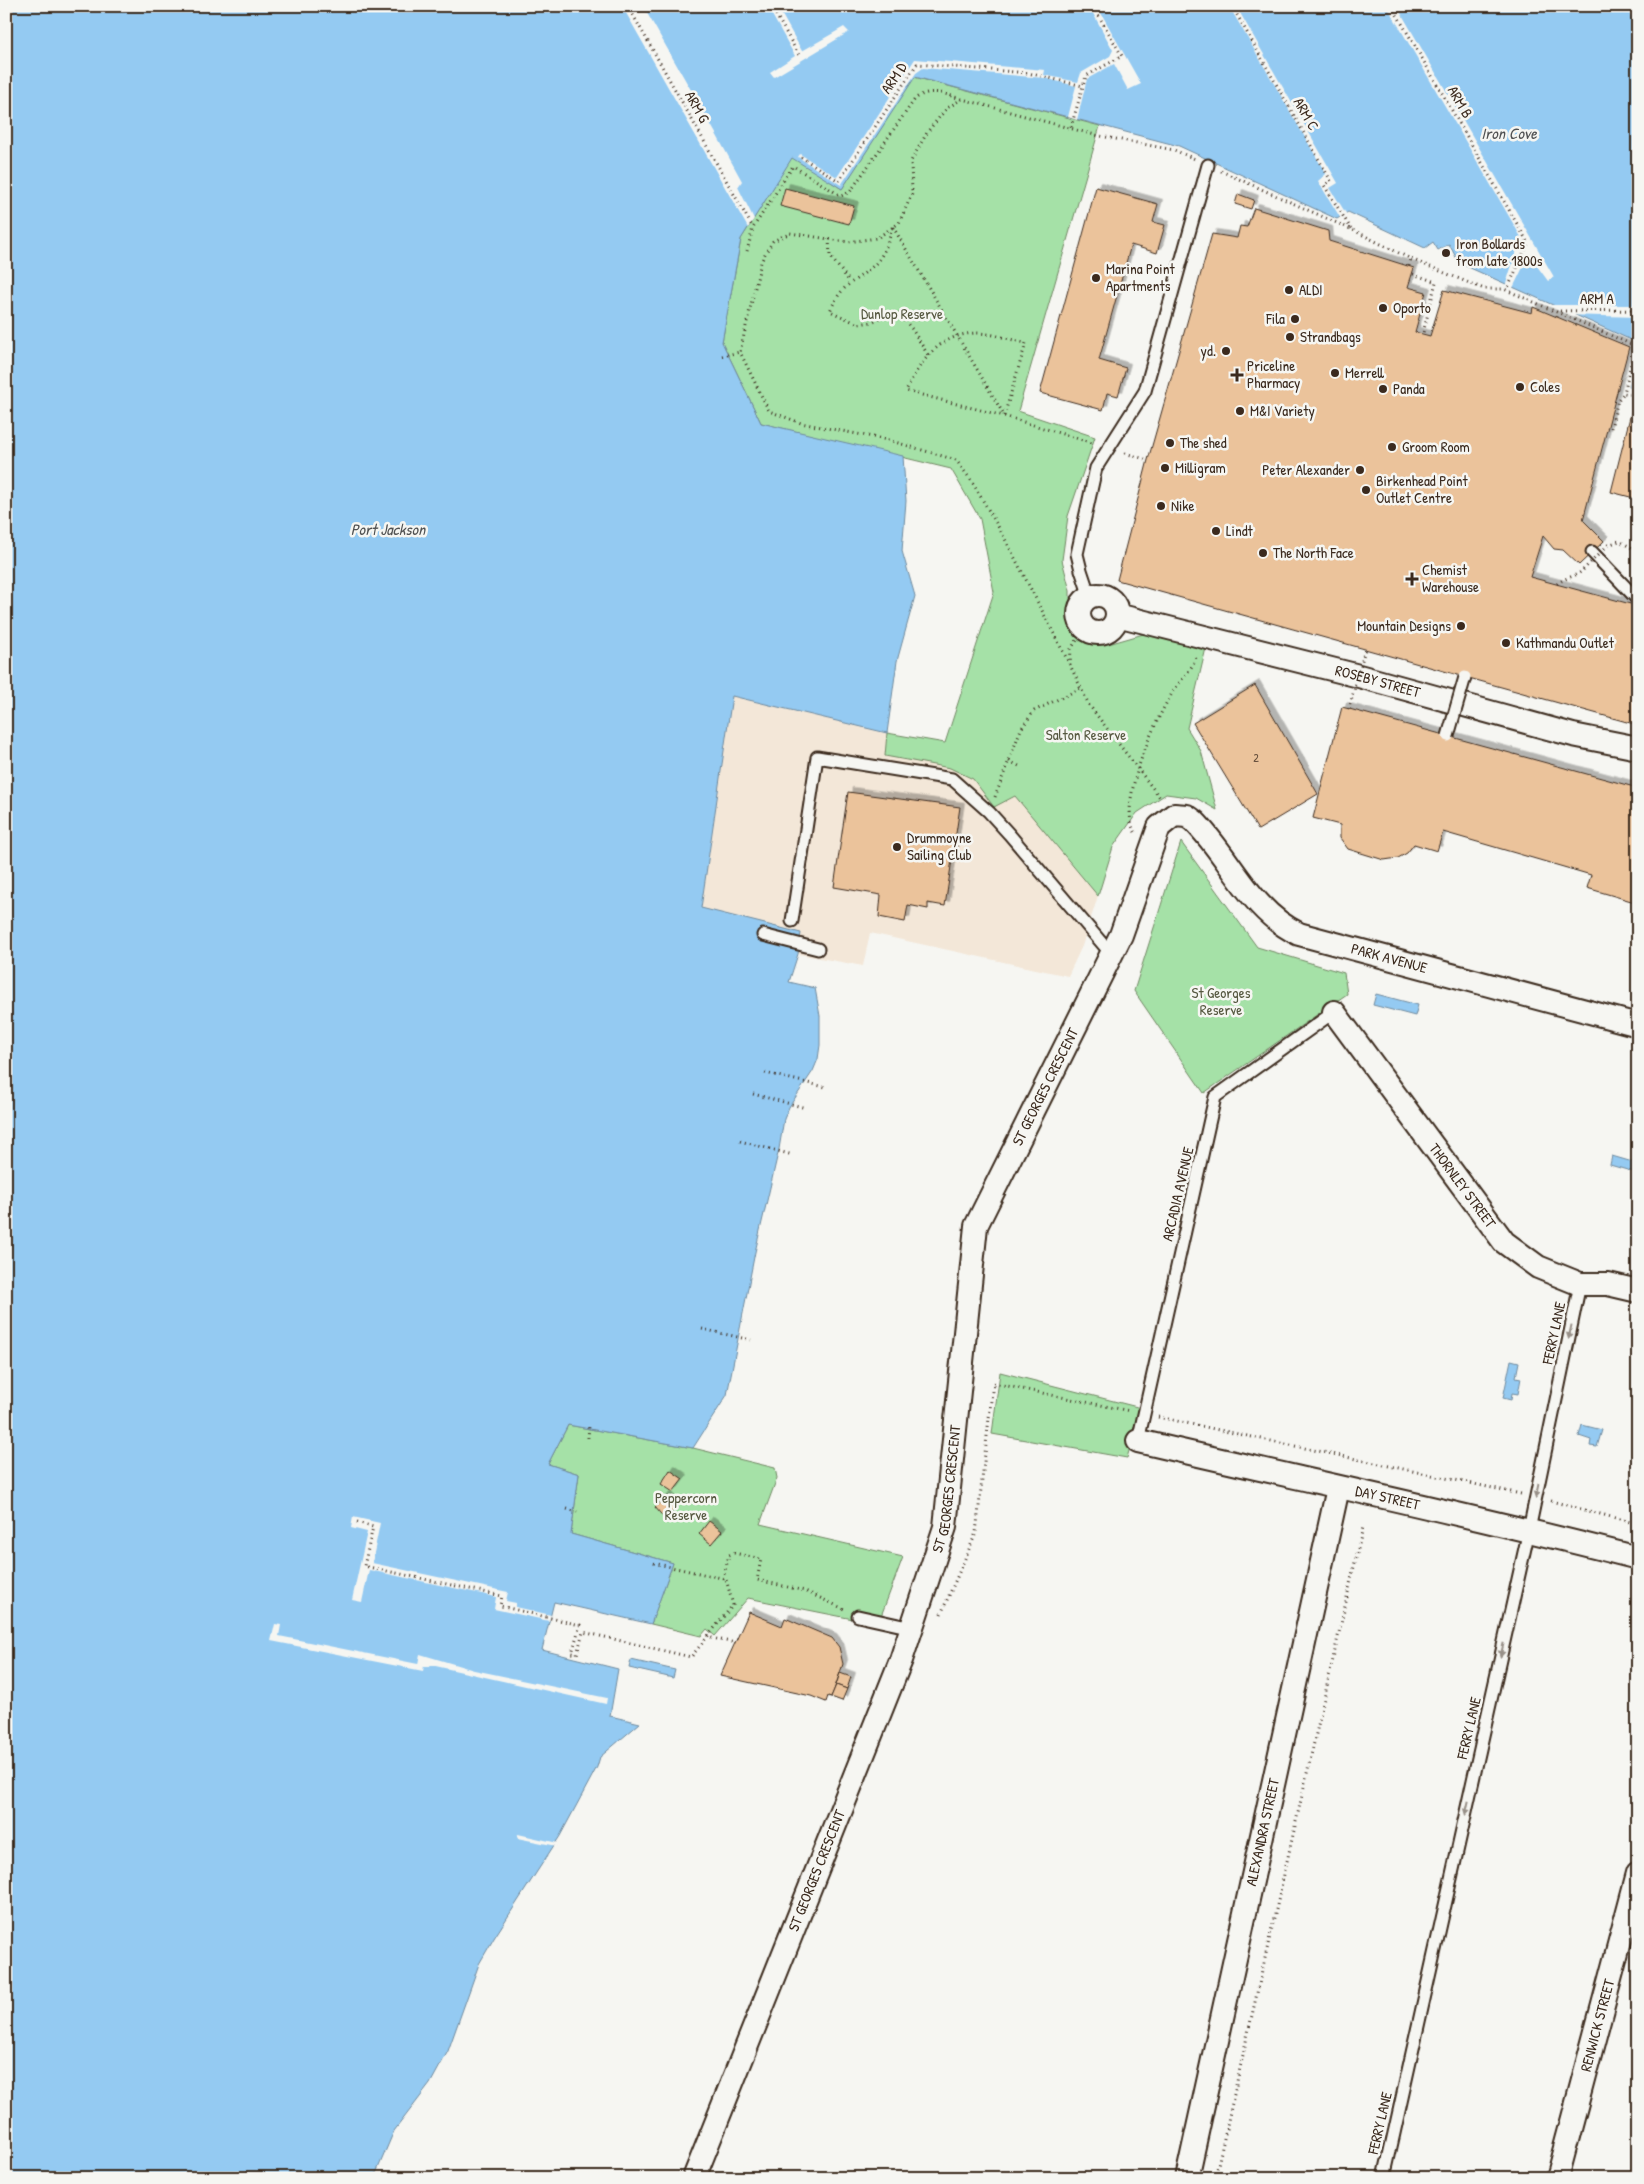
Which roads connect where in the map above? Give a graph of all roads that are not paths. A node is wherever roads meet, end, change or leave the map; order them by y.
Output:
1 (1208, 165) road end
2 (1592, 552) dead end
3 (1090, 596) junction
4 (1638, 600) edge
5 (1117, 616) junction
6 (1465, 677) dead end
7 (1448, 736) dead end
8 (1638, 748) edge
9 (1180, 816) joint
10 (792, 921) dead end
11 (763, 935) dead end
12 (818, 948) dead end
13 (1112, 955) junction
14 (1334, 1012) joint
15 (1638, 1026) edge
16 (1580, 1284) junction
17 (1638, 1291) edge
18 (1138, 1440) joint
19 (1338, 1488) junction
20 (1529, 1530) junction
21 (1638, 1558) edge
22 (858, 1616) road end
23 (912, 1628) junction
24 (1638, 1873) edge
25 (694, 2178) edge
26 (1187, 2178) edge
27 (1384, 2178) edge
28 (1556, 2178) edge

1 - 3 lane
2 - 4 lane
3 - 5 street
3 - 5 street
5 - 8 street, ROSEBY STREET
6 - 7 lane, bridge
9 - 13 street, ST GEORGES CRESCENT
9 - 15 street, PARK AVENUE
10 - 13 lane
11 - 12 lane
13 - 23 street, ST GEORGES CRESCENT
14 - 16 street, THORNLEY STREET
14 - 18 lane, ARCADIA AVENUE
16 - 17 street, THORNLEY STREET
16 -> 20 lane, FERRY LANE
18 - 19 street, DAY STREET
19 - 20 street, DAY STREET
19 - 26 street, ALEXANDRA STREET
20 - 21 street, DAY STREET
20 -> 27 lane, FERRY LANE
22 - 23 lane
23 - 25 street, ST GEORGES CRESCENT
24 - 28 street, RENWICK STREET

